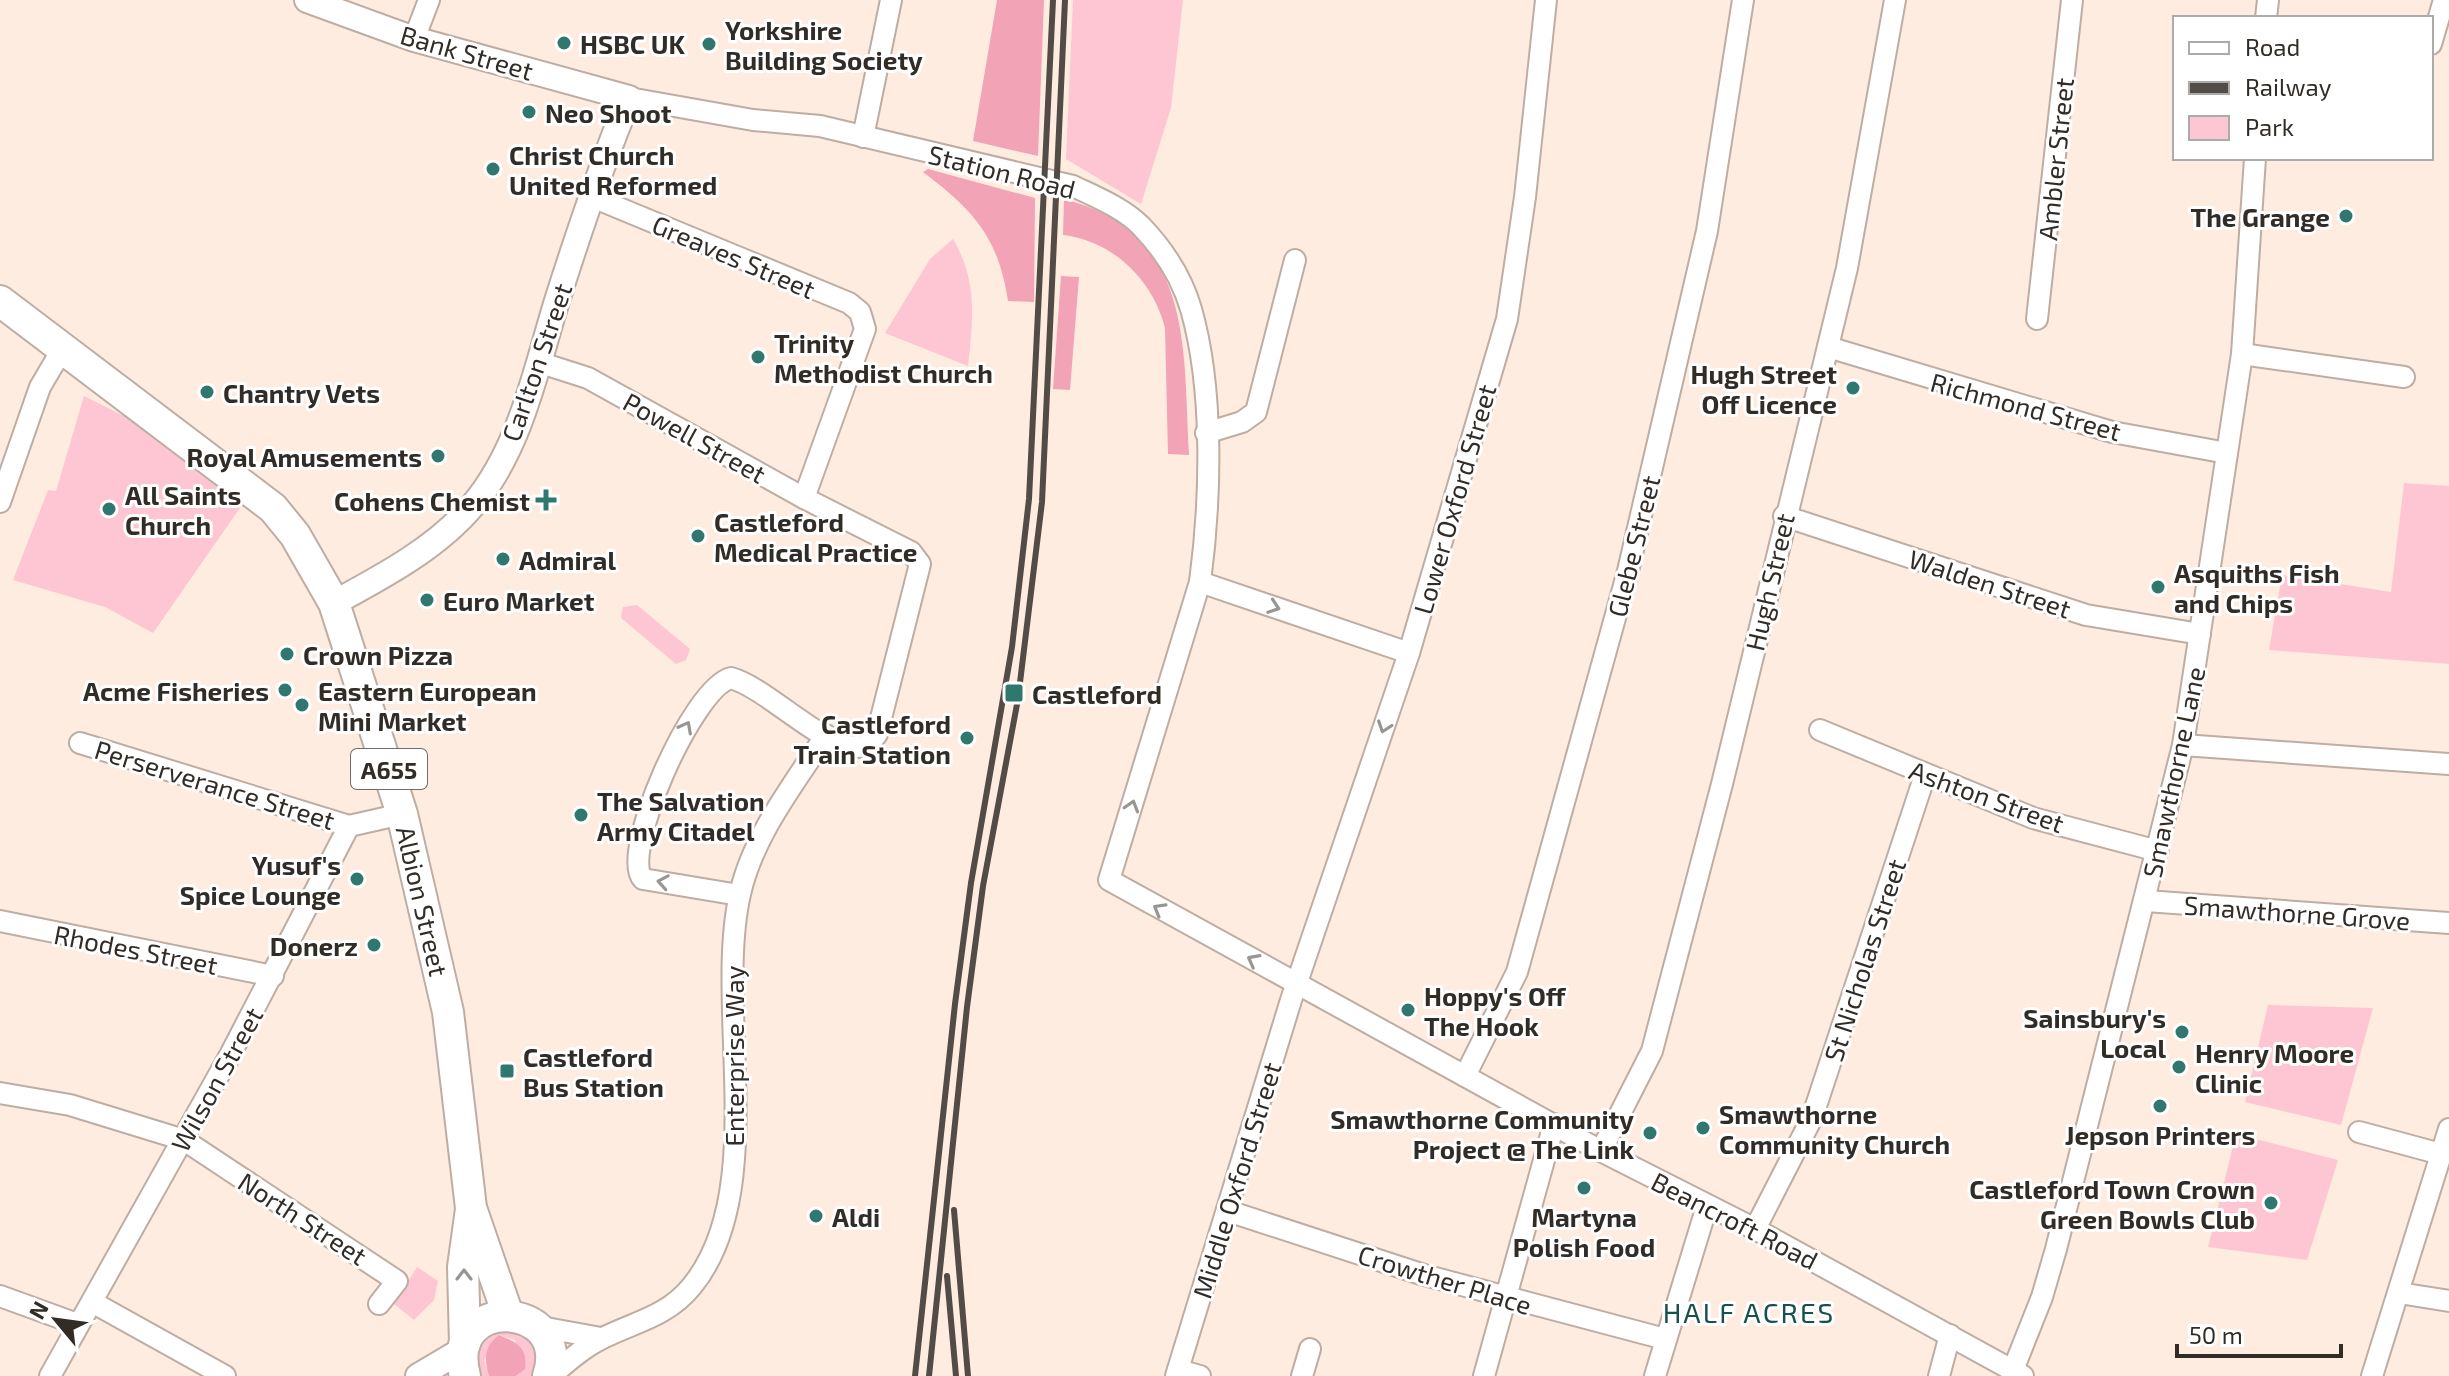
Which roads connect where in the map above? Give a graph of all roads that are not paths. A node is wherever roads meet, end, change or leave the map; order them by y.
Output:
1 (307, 0) edge
2 (429, 0) edge
3 (891, 0) edge
4 (1546, 0) edge
5 (1743, 0) edge
6 (1895, 0) edge
7 (2072, 0) edge
8 (2444, 0) edge
9 (2433, 37) edge
10 (414, 39) junction
11 (629, 98) junction
12 (863, 137) junction
13 (2255, 160) edge
14 (590, 196) junction
15 (1295, 260) dead end
16 (0, 278) edge
17 (0, 301) edge
18 (2037, 319) dead end
19 (1828, 347) junction
20 (63, 348) junction
21 (2242, 354) junction
22 (538, 362) junction
23 (2404, 377) dead end
24 (1206, 433) junction
25 (2227, 453) junction
26 (804, 498) junction
27 (0, 502) edge
28 (1784, 516) junction
29 (1200, 582) junction
30 (334, 603) junction
31 (2200, 634) junction
32 (1409, 653) junction
33 (1820, 730) dead end
34 (826, 735) junction
35 (80, 743) dead end
36 (2183, 745) junction
37 (2449, 764) edge
38 (1925, 775) junction
39 (402, 814) junction
40 (349, 826) junction
41 (2158, 851) junction
42 (1109, 880) joint
43 (739, 895) junction
44 (2146, 901) junction
45 (0, 921) edge
46 (2449, 923) edge
47 (273, 976) junction
48 (1297, 983) junction
49 (1465, 1076) junction
50 (0, 1093) edge
51 (1554, 1124) junction
52 (2449, 1129) edge
53 (2359, 1132) dead end
54 (184, 1140) junction
55 (1601, 1151) junction
56 (2441, 1154) junction
57 (1707, 1206) junction
58 (471, 1208) junction
59 (1228, 1211) junction
60 (1755, 1229) junction
61 (2399, 1293) junction
62 (0, 1296) edge
63 (1505, 1299) junction
64 (2449, 1301) edge
65 (92, 1302) junction
66 (379, 1304) dead end
67 (521, 1320) junction
68 (77, 1324) junction
69 (1950, 1335) junction
70 (601, 1338) junction
71 (1665, 1339) junction
72 (1310, 1349) dead end
73 (464, 1356) edge
74 (1177, 1373) edge
75 (2018, 1373) edge
76 (50, 1376) edge
77 (225, 1376) edge
78 (418, 1376) edge
79 (549, 1376) edge
80 (1200, 1376) edge
81 (1302, 1376) edge
82 (1484, 1376) edge
83 (1655, 1376) edge
84 (1939, 1376) edge
85 (2372, 1376) edge

1 - 10 street, Bank Street
2 - 10 street
3 - 12 street
4 - 32 street, Lower Oxford Street
5 - 49 street, Glebe Street
6 - 19 street, Hugh Street
7 - 18 street, Ambler Street
8 - 9 street
10 - 11 street, Bank Street
11 - 12 street, Station Road
11 - 14 street, Carlton Street
12 - 24 street, Station Road
13 - 21 street, Smawthorne Lane
14 - 22 street, Carlton Street
14 - 26 street, Greaves Street
15 - 24 street
16 - 20 main road, A655
17 - 20 main road, A655
19 - 25 street, Richmond Street
19 - 28 street, Hugh Street
20 - 27 street
20 - 30 main road, A655
21 - 23 street
21 - 25 street, Smawthorne Lane
22 - 26 street, Powell Street
22 - 30 street, Carlton Street
24 - 29 street, Station Road
25 - 31 street, Smawthorne Lane
26 - 34 street, Powell Street
28 - 31 street, Walden Street
28 - 55 street, Hugh Street
29 -> 32 street
42 -> 29 street, Station Road
30 - 39 main road, Albion Street / A655
31 - 36 street, Smawthorne Lane
32 -> 48 street, Lower Oxford Street
33 - 38 street, Ashton Street
34 - 43 street, Enterprise Way
43 -> 34 street
35 - 40 street, Perserverance Street
36 - 37 street
36 - 41 street, Smawthorne Lane
38 - 41 street, Ashton Street
38 - 60 street, St Nicholas Street
39 - 40 street
39 - 58 main road, Albion Street / A655
40 - 47 street, Wilson Street
41 - 44 street, Smawthorne Lane
48 -> 42 street, Beancroft Road
43 - 70 street, Enterprise Way
44 - 46 street, Smawthorne Grove
44 - 75 street, Smawthorne Lane
45 - 47 street, Rhodes Street
47 - 54 street, Wilson Street
48 - 49 street, Beancroft Road
48 - 59 street, Middle Oxford Street
49 - 51 street, Beancroft Road
50 - 54 street
51 - 55 street, Beancroft Road
51 - 63 street
52 - 56 street
53 - 56 street
54 - 65 street, Wilson Street
54 - 66 street, North Street
55 - 57 street, Beancroft Road
56 - 61 street
57 - 60 street, Beancroft Road
57 - 71 street
58 - 67 main road, Albion Street / A655
73 -> 58 main road, Albion Street / A655
59 - 63 street, Crowther Place
59 - 74 street, Middle Oxford Street
60 - 69 street, Beancroft Road
61 - 64 street
61 - 85 street
62 - 68 street
63 - 71 street, Crowther Place
63 - 82 street
65 - 68 street, Wilson Street
65 - 77 street
67 - 70 street
67 - 73 main road
67 - 79 main road, Albion Street
68 - 76 street, Wilson Street
69 - 75 street, Beancroft Road
69 - 84 street
70 - 79 street, Enterprise Way
71 - 83 street
72 - 81 street
73 - 78 street
74 - 80 street

